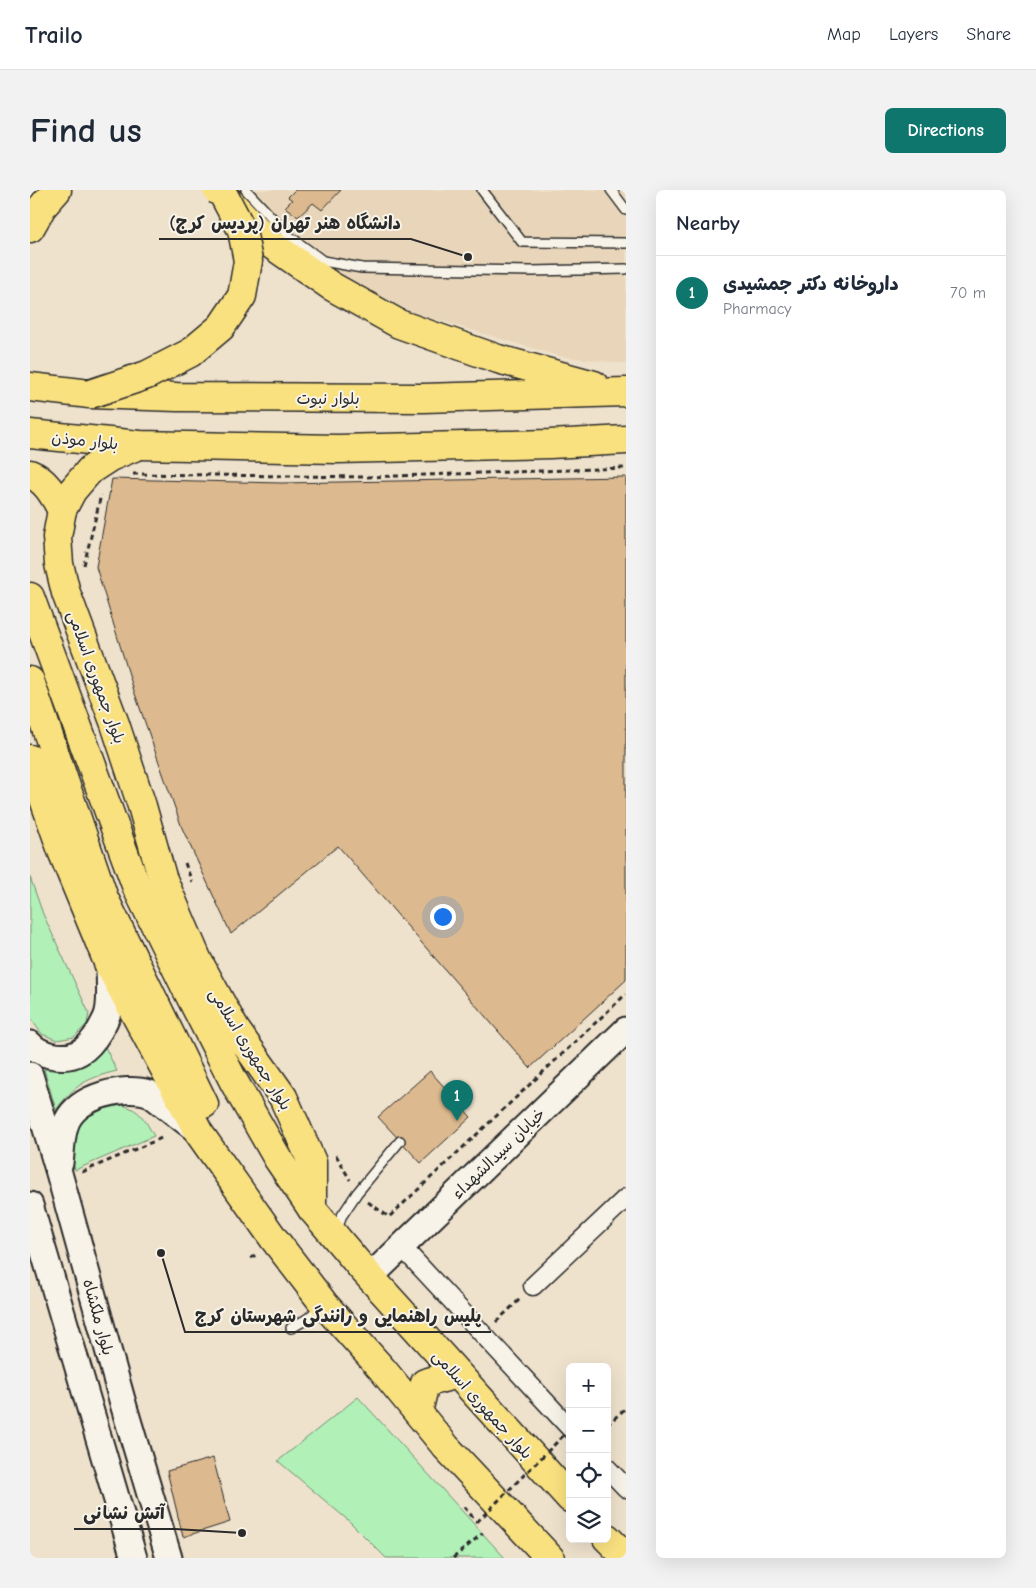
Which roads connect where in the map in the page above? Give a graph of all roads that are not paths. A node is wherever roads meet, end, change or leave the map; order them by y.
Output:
1 (57, 190) edge
2 (218, 190) edge
3 (246, 190) edge
4 (482, 190) edge
5 (611, 190) edge
6 (626, 210) edge
7 (30, 228) edge
8 (626, 243) edge
9 (626, 269) edge
10 (30, 387) edge
11 (624, 392) edge
12 (90, 394) junction
13 (30, 434) edge
14 (626, 440) edge
15 (139, 445) junction
16 (30, 474) edge
17 (62, 510) junction
18 (30, 597) edge
19 (30, 681) edge
20 (30, 759) edge
21 (109, 965) junction
22 (626, 1030) edge
23 (30, 1044) edge
24 (30, 1075) edge
25 (199, 1133) junction
26 (400, 1141) dead end
27 (67, 1174) junction
28 (626, 1198) edge
29 (30, 1204) edge
30 (312, 1209) junction
31 (264, 1226) junction
32 (336, 1237) junction
33 (400, 1246) junction
34 (38, 1258) edge
35 (370, 1277) junction
36 (533, 1286) road end
37 (324, 1304) junction
38 (291, 1328) dead end
39 (457, 1374) junction
40 (124, 1407) junction
41 (418, 1412) junction
42 (95, 1426) junction
43 (566, 1428) edge
44 (611, 1472) edge
45 (626, 1488) edge
46 (566, 1494) edge
47 (156, 1513) junction
48 (123, 1521) junction
49 (611, 1542) edge
50 (134, 1558) edge
51 (169, 1558) edge
52 (550, 1558) edge
53 (626, 1558) edge

1 - 7 main road
2 - 11 main road
2 - 12 main road, bridge
3 - 9 lane
4 - 8 lane
5 - 6 lane
10 - 12 main road, بلوار نبوت
11 - 12 main road, بلوار نبوت
13 - 15 main road, بلوار موذن
14 - 15 main road
15 - 17 main road, بلوار جمهوری اسلامی
16 - 17 main road
17 - 30 main road, بلوار جمهوری اسلامی
18 - 30 main road
19 - 31 main road
20 - 21 main road
21 - 23 main road
21 - 25 main road
22 - 33 main road, خیابان سیدالشهداء
24 - 27 main road, بلوار ملکشاه
25 - 27 main road
25 - 31 main road
26 - 32 lane
27 - 40 main road, بلوار ملکشاه
28 - 36 street
29 - 34 main road, بلوار ملکشاه
30 - 32 main road, بلوار جمهوری اسلامی
31 - 37 main road
32 - 35 main road, بلوار جمهوری اسلامی
33 - 35 main road, خیابان سیدالشهداء
33 - 43 street
34 - 42 main road, بلوار ملکشاه
35 - 39 main road, بلوار جمهوری اسلامی
37 - 38 lane
37 - 41 main road
39 - 41 main road
39 - 46 main road, بلوار جمهوری اسلامی
40 - 42 main road
40 - 47 main road, بلوار ملکشاه
41 - 52 main road
42 - 48 main road, بلوار ملکشاه
44 - 45 street
47 - 48 main road
47 - 51 main road, بلوار ملکشاه
48 - 50 main road, بلوار ملکشاه
49 - 53 main road

